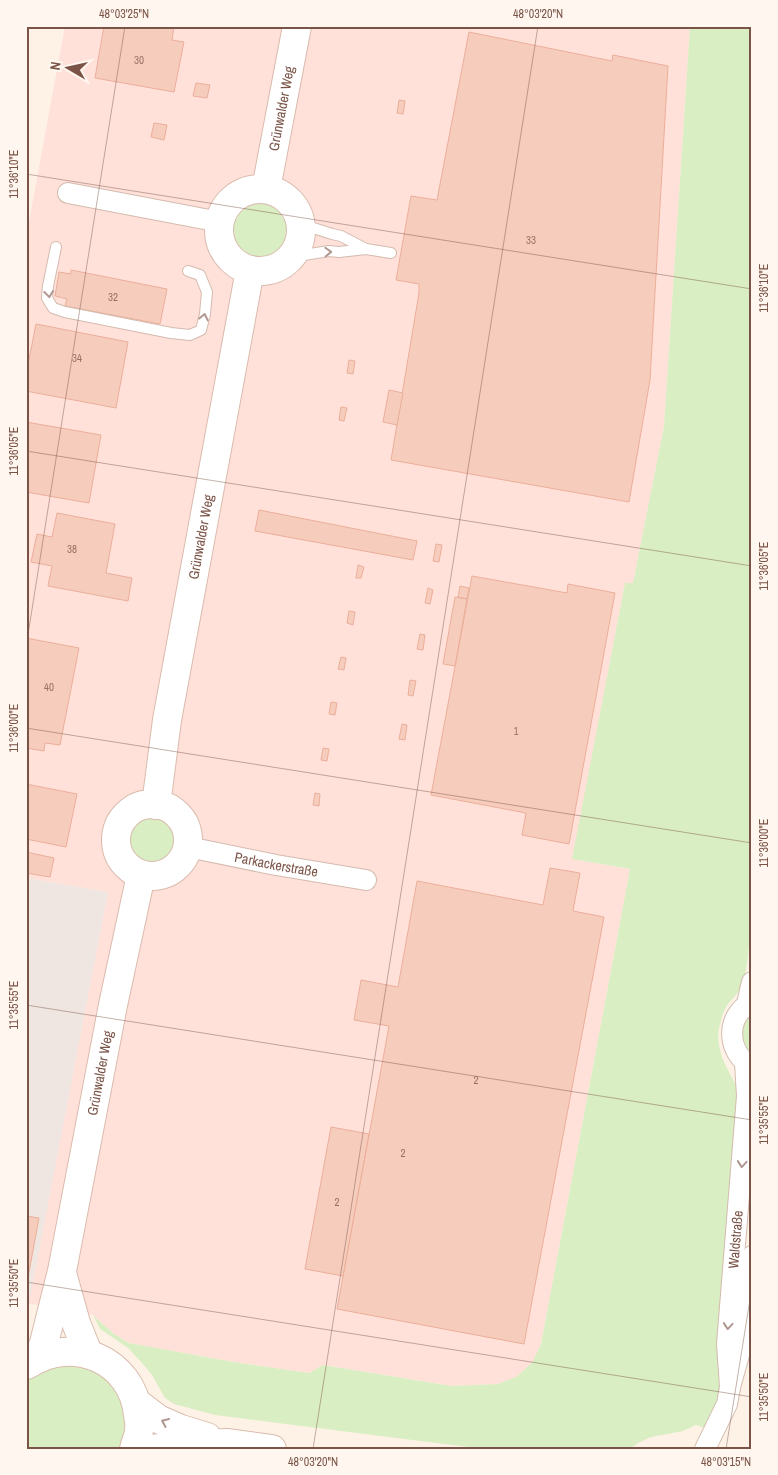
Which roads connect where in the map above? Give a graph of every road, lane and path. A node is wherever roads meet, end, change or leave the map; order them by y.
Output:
1 (297, 26) edge
2 (266, 189) junction
3 (68, 193) dead end
4 (220, 222) junction
5 (301, 224) junction
6 (56, 247) dead end
7 (366, 249) junction
8 (391, 254) dead end
9 (291, 257) junction
10 (250, 270) junction
11 (188, 272) dead end
12 (156, 805) junction
13 (188, 847) junction
14 (141, 875) junction
15 (366, 880) dead end
16 (752, 982) edge
17 (749, 1003) edge
18 (748, 1065) edge
19 (752, 1256) edge
20 (62, 1271) junction
21 (88, 1354) junction
22 (32, 1362) edge
23 (730, 1387) junction
24 (137, 1403) junction
25 (228, 1443) junction
26 (134, 1449) edge
27 (152, 1449) edge
28 (272, 1449) edge
29 (705, 1449) edge

1 - 2 main road, Grünwalder Weg
2 - 4 main road
2 - 5 main road
3 - 4 street
4 - 10 main road
5 - 7 lane
5 - 9 main road
6 -> 11 lane
7 - 8 lane
9 -> 7 lane
9 - 10 main road
10 - 12 main road, Grünwalder Weg
12 - 13 main road
12 - 14 main road
13 - 14 main road
13 - 15 street, Parkackerstraße
14 - 20 main road, Grünwalder Weg
16 - 17 street, Waldstraße
17 - 18 street, Waldstraße
18 -> 23 street, Waldstraße
19 - 23 street, Waldstraße
20 - 21 main road, Grünwalder Weg
20 - 22 main road, Grünwalder Weg
21 - 22 main road
21 - 24 main road
23 - 29 street, Waldstraße
25 -> 24 main road
24 - 26 main road
25 - 27 main road
25 - 28 main road

